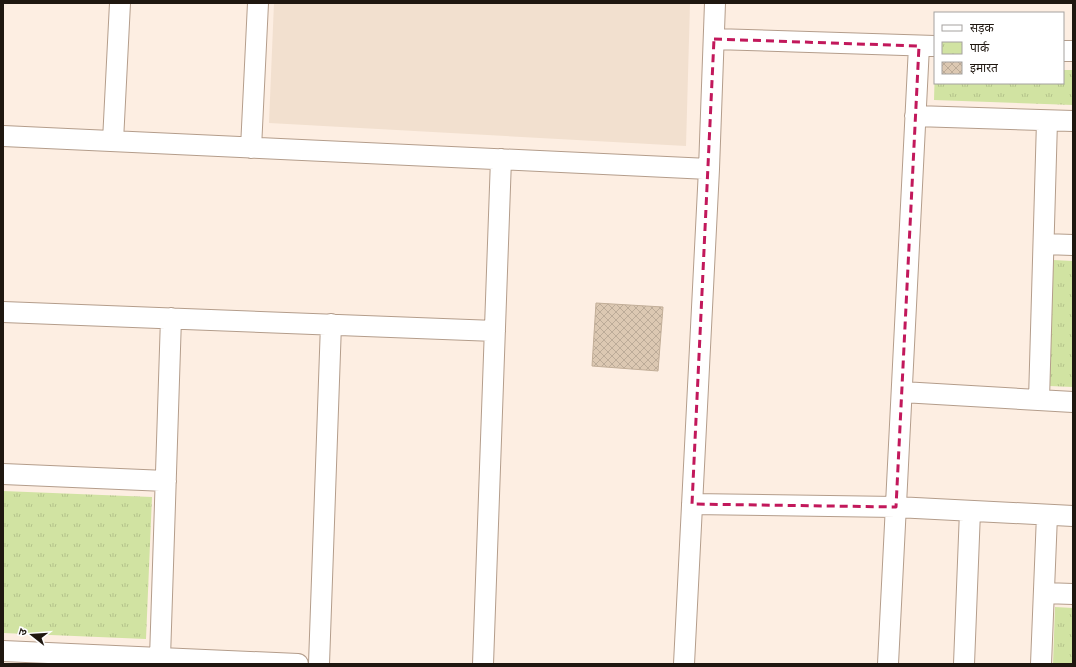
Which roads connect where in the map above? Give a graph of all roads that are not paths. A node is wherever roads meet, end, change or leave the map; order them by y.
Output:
1 (120, 3) edge
2 (258, 3) edge
3 (716, 3) edge
4 (714, 39) junction
5 (927, 46) edge
6 (915, 116) junction
7 (1047, 121) junction
8 (1073, 122) edge
9 (3, 136) edge
10 (114, 141) junction
11 (251, 148) junction
12 (501, 159) junction
13 (709, 169) junction
14 (1044, 244) junction
15 (1073, 246) edge
16 (3, 312) edge
17 (171, 318) junction
18 (331, 324) junction
19 (495, 331) junction
20 (902, 392) junction
21 (1039, 400) junction
22 (1073, 402) edge
23 (3, 474) edge
24 (166, 482) junction
25 (692, 504) junction
26 (896, 507) junction
27 (970, 511) junction
28 (1047, 514) junction
29 (1073, 516) edge
30 (1044, 593) junction
31 (1073, 594) edge
32 (3, 651) edge
33 (160, 658) junction
34 (298, 664) edge
35 (319, 664) edge
36 (483, 664) edge
37 (684, 664) edge
38 (888, 664) edge
39 (964, 664) edge
40 (1041, 664) edge

1 - 10 street
2 - 11 street
3 - 4 street
4 - 5 street
4 - 13 street
5 - 6 street
6 - 7 street
6 - 20 street
7 - 8 street
7 - 14 street
9 - 10 street
10 - 11 street
11 - 12 street
12 - 13 street
12 - 19 street
13 - 25 street
14 - 15 street
14 - 21 street
16 - 17 street
17 - 18 street
17 - 24 street
18 - 19 street
18 - 35 street
19 - 36 street
20 - 21 street
20 - 26 street
21 - 22 street
23 - 24 street
24 - 33 street
25 - 26 street
25 - 37 street
26 - 27 street
26 - 38 street
27 - 28 street
27 - 39 street
28 - 29 street
28 - 30 street
30 - 31 street
30 - 40 street
32 - 33 street
33 - 34 street

